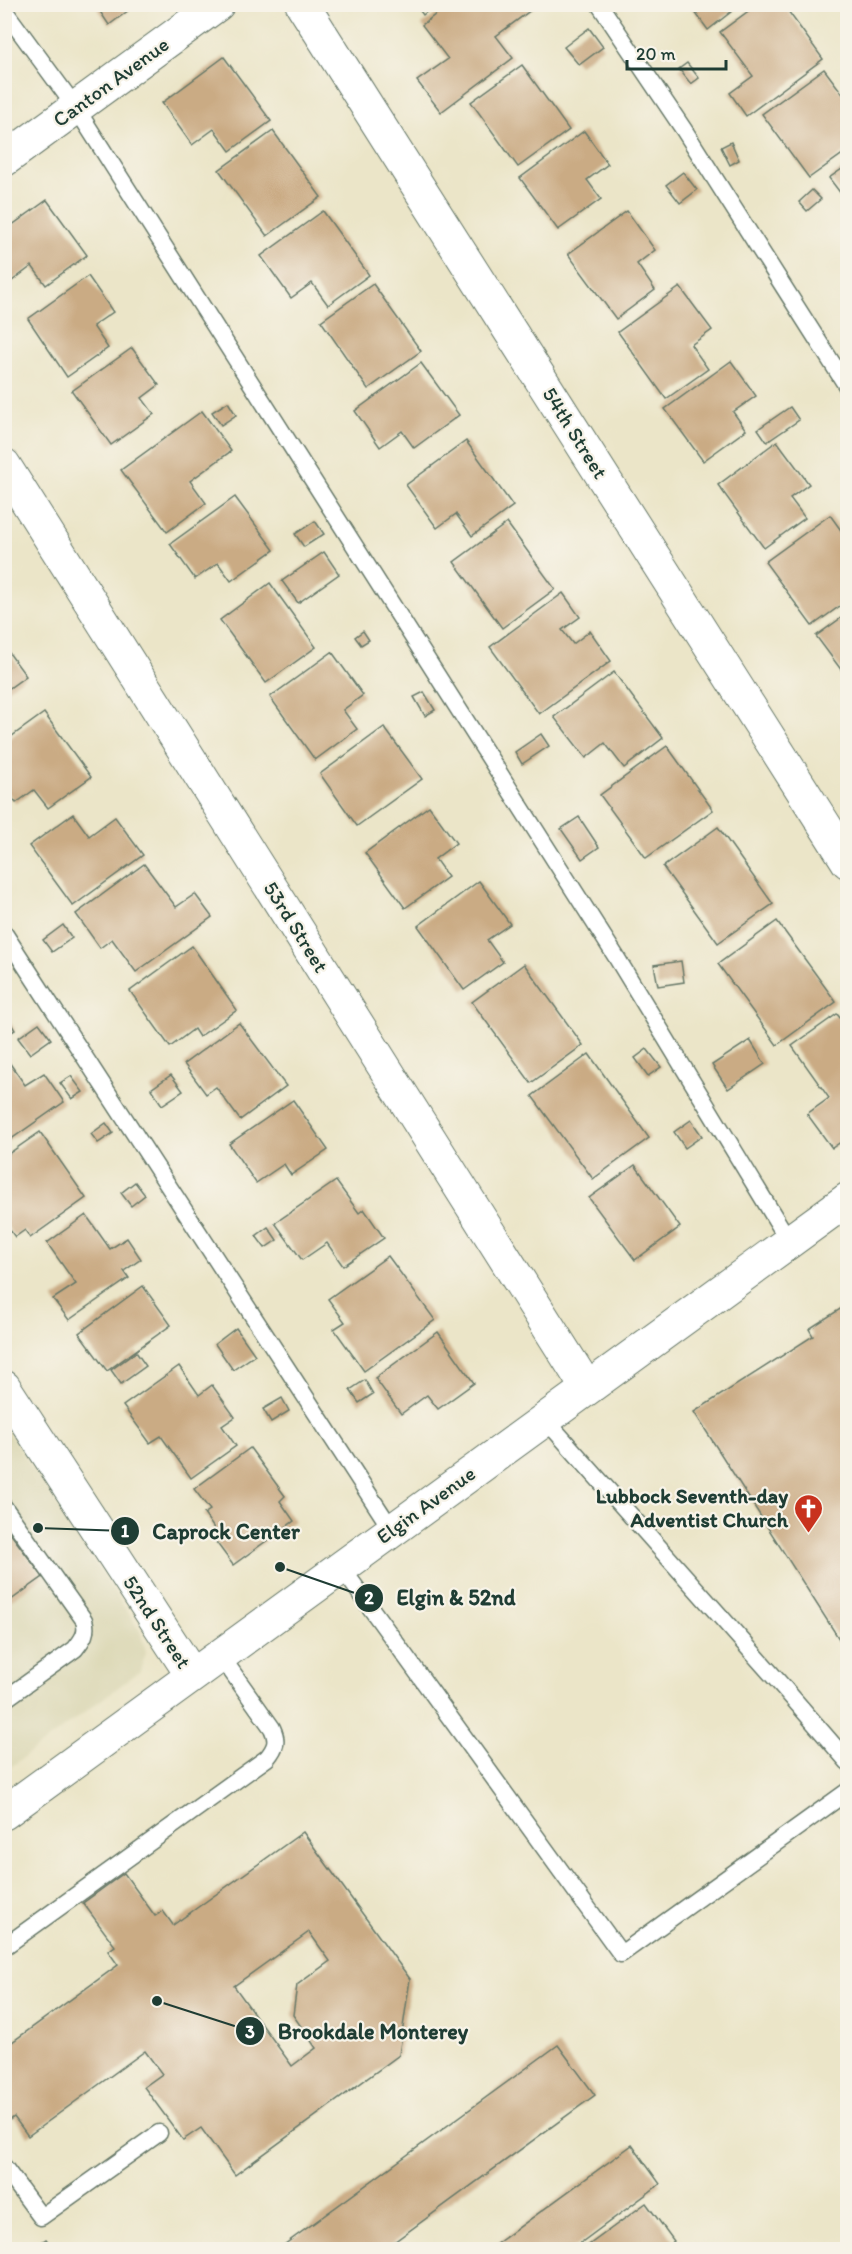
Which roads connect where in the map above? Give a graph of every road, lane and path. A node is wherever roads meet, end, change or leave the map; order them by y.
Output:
1 (218, 4) edge
2 (302, 4) edge
3 (599, 4) edge
4 (4, 10) edge
5 (76, 108) junction
6 (4, 160) edge
7 (848, 388) edge
8 (4, 465) edge
9 (848, 862) edge
10 (4, 933) edge
11 (848, 1199) edge
12 (789, 1241) junction
13 (4, 1387) edge
14 (587, 1388) junction
15 (545, 1419) junction
16 (4, 1507) edge
17 (392, 1530) junction
18 (341, 1567) junction
19 (220, 1655) junction
20 (192, 1675) junction
21 (4, 1700) edge
22 (848, 1762) edge
23 (848, 1791) edge
24 (4, 1813) edge
25 (4, 1947) edge
26 (159, 2133) dead end
27 (4, 2167) edge

1 - 5 street, Canton Avenue
2 - 9 street, 54th Street
3 - 7 lane
4 - 5 lane
5 - 6 street, Canton Avenue
5 - 12 lane
8 - 14 street, 53rd Street
10 - 17 lane
11 - 12 street, Elgin Avenue
12 - 14 street, Elgin Avenue
13 - 20 street, 52nd Street
14 - 15 street, Elgin Avenue
15 - 17 street, Elgin Avenue
15 - 22 lane
16 - 21 lane
17 - 18 street, Elgin Avenue
18 - 19 street, Elgin Avenue
18 - 23 lane
19 - 20 street, Elgin Avenue
19 - 25 lane
20 - 24 street, Elgin Avenue
26 - 27 lane

